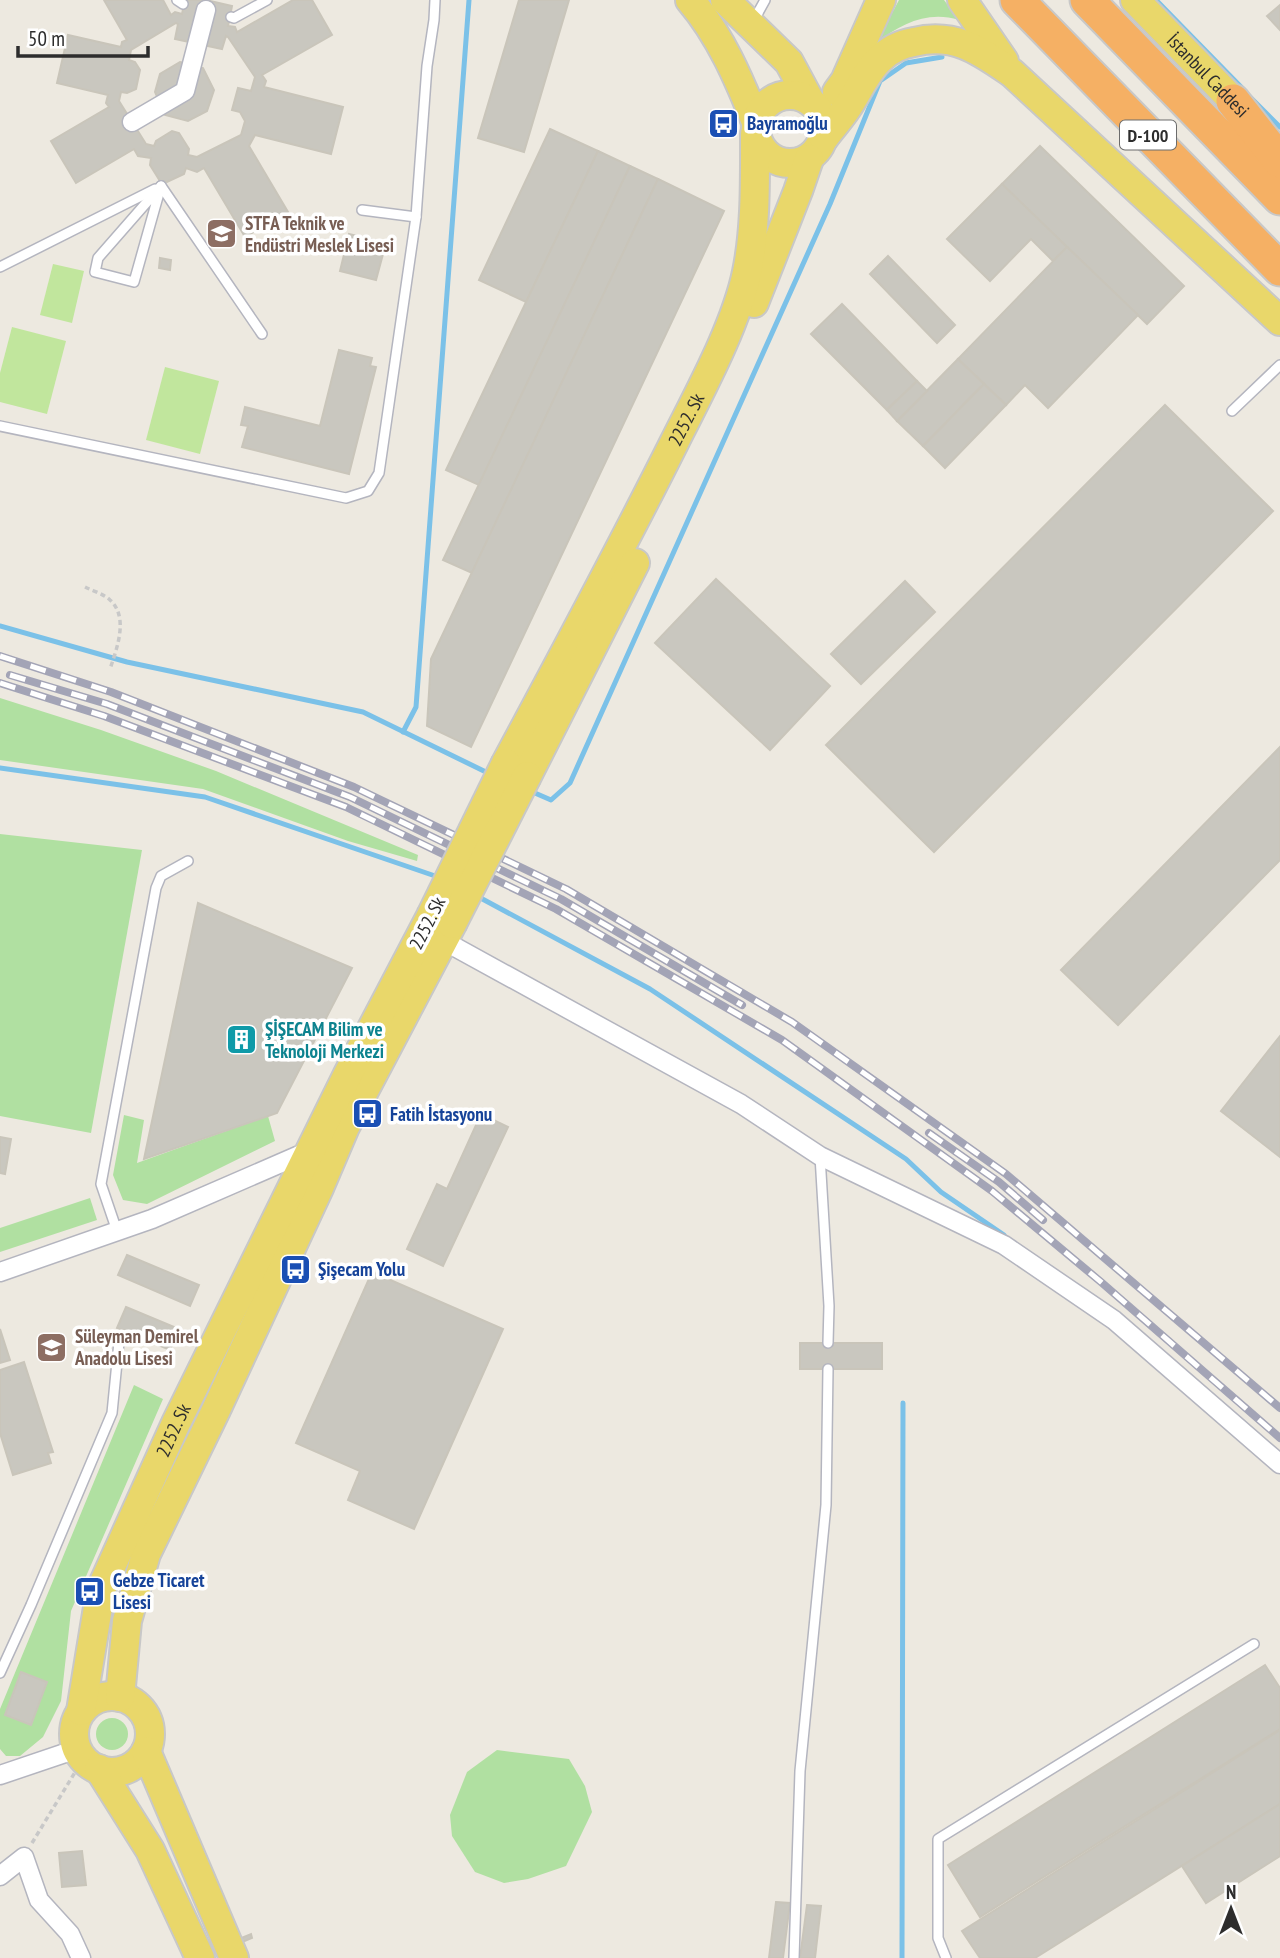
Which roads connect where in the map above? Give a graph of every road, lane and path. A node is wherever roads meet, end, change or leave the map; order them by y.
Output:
1 (267, 0) edge
2 (435, 0) edge
3 (690, 0) edge
4 (725, 0) edge
5 (765, 0) edge
6 (881, 0) edge
7 (962, 0) edge
8 (1017, 0) edge
9 (1087, 0) edge
10 (1135, 0) edge
11 (206, 10) dead end
12 (231, 17) dead end
13 (754, 28) junction
14 (1012, 73) junction
15 (1233, 100) junction
16 (814, 105) junction
17 (132, 122) dead end
18 (755, 128) junction
19 (816, 148) junction
20 (1280, 150) edge
21 (1280, 161) edge
22 (161, 186) junction
23 (1280, 198) edge
24 (362, 210) dead end
25 (416, 217) junction
26 (0, 267) edge
27 (1280, 269) edge
28 (1280, 321) edge
29 (262, 334) dead end
30 (1280, 365) edge
31 (1232, 411) dead end
32 (0, 426) edge
33 (85, 587) dead end
34 (110, 668) dead end
35 (517, 769) junction
36 (188, 861) dead end
37 (438, 927) junction
38 (311, 1150) junction
39 (820, 1156) junction
40 (117, 1231) junction
41 (0, 1272) edge
42 (119, 1342) dead end
43 (828, 1343) dead end
44 (828, 1369) dead end
45 (1280, 1464) edge
46 (1254, 1644) dead end
47 (0, 1673) edge
48 (120, 1697) junction
49 (81, 1711) junction
50 (146, 1751) junction
51 (87, 1759) junction
52 (0, 1775) edge
53 (24, 1857) junction
54 (0, 1876) edge
55 (80, 1958) edge
56 (200, 1958) edge
57 (234, 1958) edge
58 (794, 1958) edge
59 (946, 1958) edge

1 - 12 lane
2 - 25 lane
3 - 18 main road
4 - 13 main road
5 - 13 lane
6 - 16 main road
7 - 14 main road
8 - 27 highway, D-100 / D-100
9 - 23 highway, D-100
10 - 15 main road, İstanbul Caddesi
11 - 17 street
13 - 16 main road
14 - 19 main road
14 - 28 main road
15 - 20 main road, İstanbul Caddesi
15 - 21 highway
16 - 18 main road
16 - 19 main road
18 - 19 main road
18 - 35 main road, 2252. Sk
19 - 35 main road, 2252. Sk
22 - 22 lane
22 - 26 lane
22 - 29 lane
24 - 25 lane
25 - 32 lane
30 - 31 lane
33 - 34 path
35 - 37 main road, 2252. Sk, bridge
36 - 40 lane
37 - 38 main road, 2252. Sk
37 - 39 street
37 - 48 main road, 2252. Sk
38 - 40 street
38 - 49 main road, 2252. Sk
39 - 43 lane
39 - 45 street
40 - 41 street
42 - 47 lane
44 - 58 lane
46 - 59 lane
48 - 49 main road
48 - 50 main road
49 - 51 main road
50 - 51 main road
50 - 57 main road
51 - 52 street
51 - 53 path
51 - 56 main road
53 - 54 street
53 - 55 street

